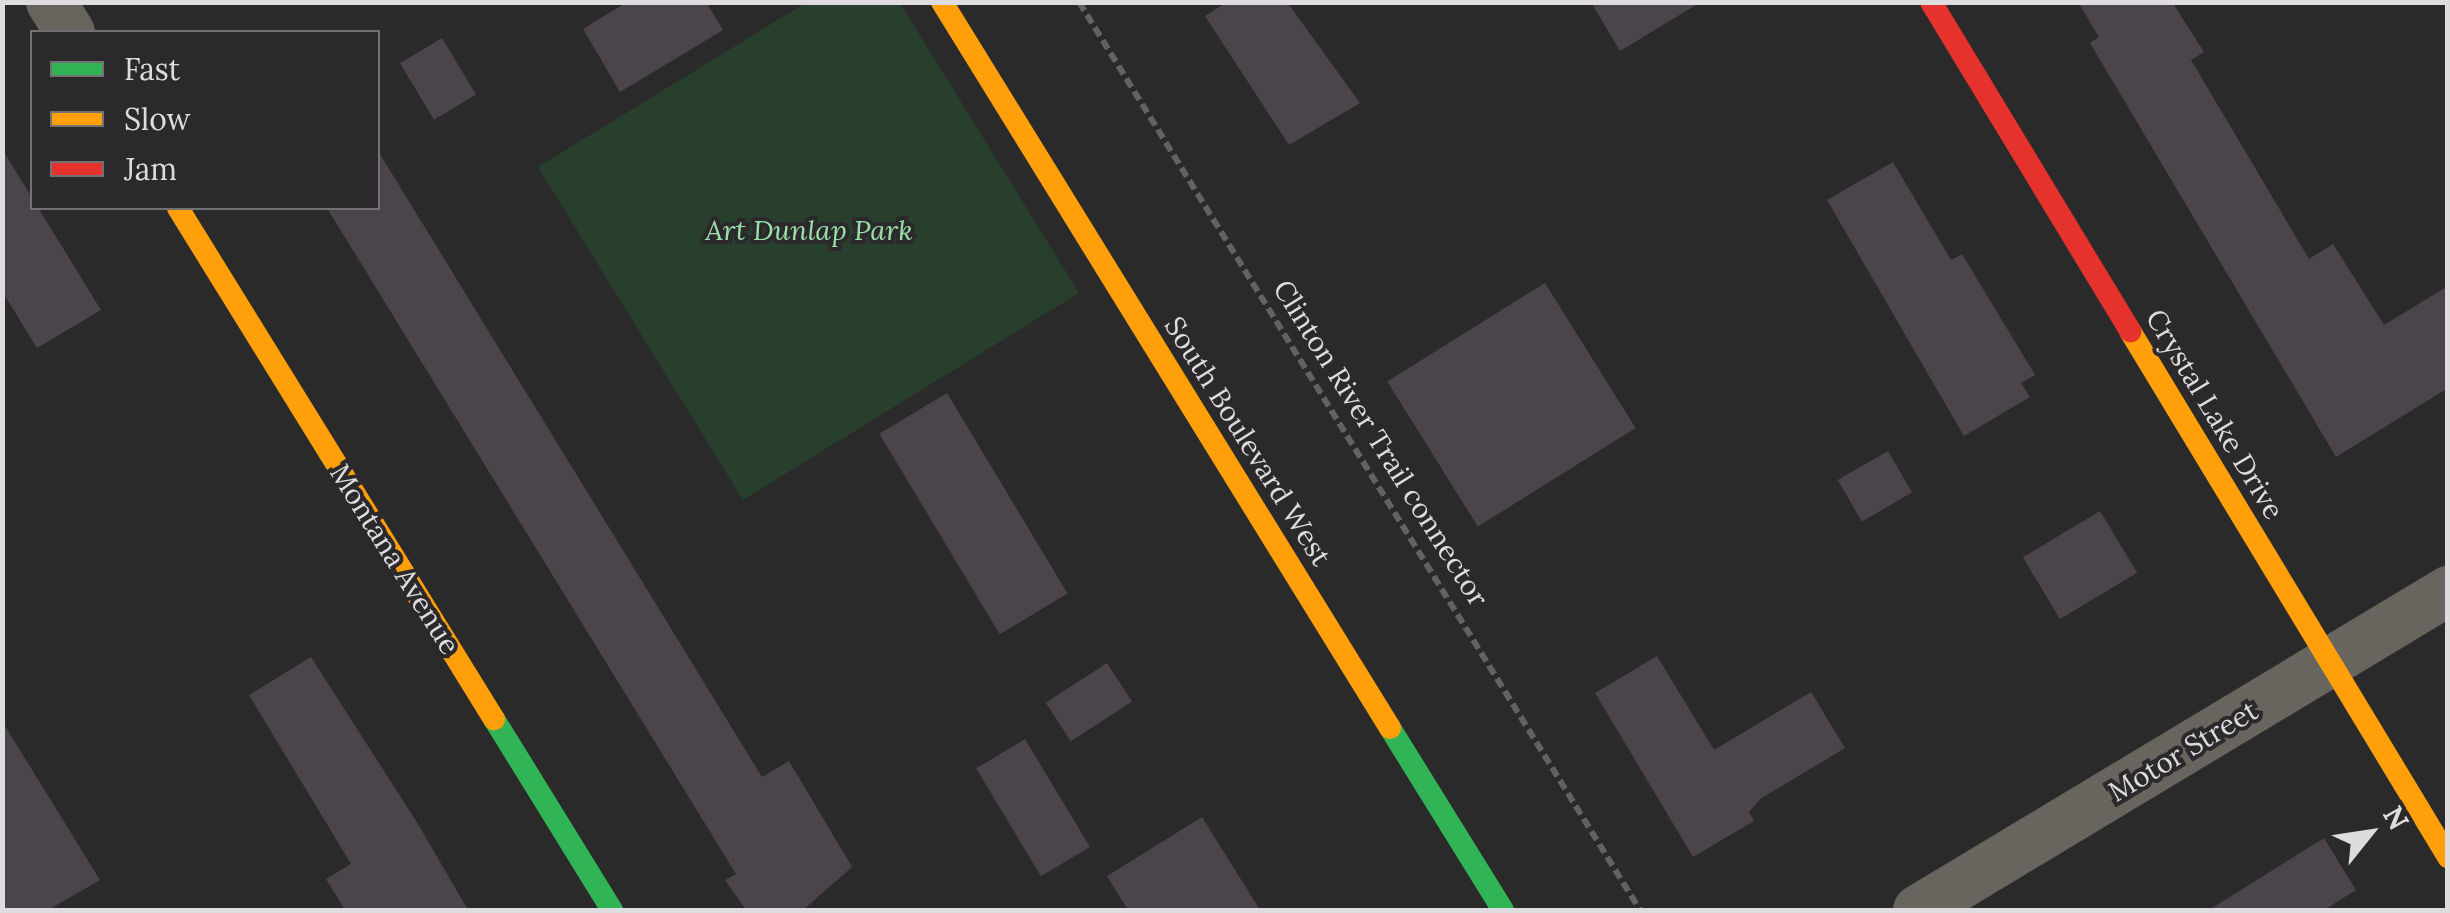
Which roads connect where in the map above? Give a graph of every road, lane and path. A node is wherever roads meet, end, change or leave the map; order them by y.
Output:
1 (52, 2) edge
2 (942, 2) edge
3 (1079, 2) edge
4 (1931, 2) edge
5 (69, 30) edge
6 (179, 210) edge
7 (2448, 591) edge
8 (2330, 662) junction
9 (2448, 857) edge
10 (612, 910) edge
11 (1503, 910) edge
12 (1640, 910) edge
13 (1918, 910) edge

1 - 5 street
2 - 11 street, South Boulevard West
3 - 12 path, Clinton River Trail connector
4 - 8 street, Crystal Lake Drive
6 - 10 street, Montana Avenue
7 - 8 street, Motor Street
8 - 9 street, Crystal Lake Drive
8 - 13 street, Motor Street

